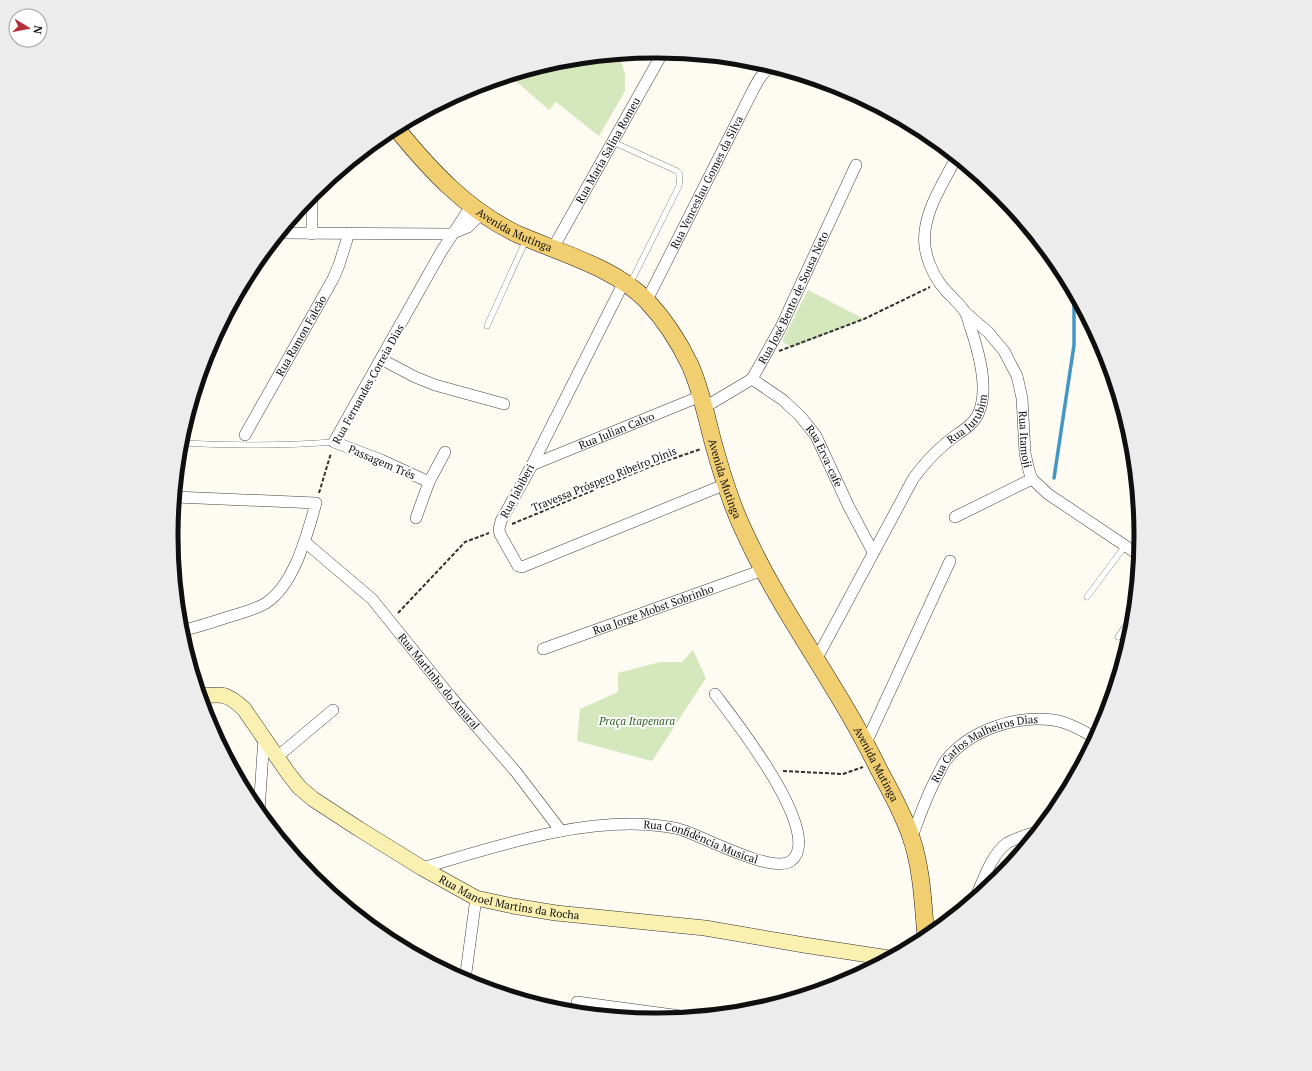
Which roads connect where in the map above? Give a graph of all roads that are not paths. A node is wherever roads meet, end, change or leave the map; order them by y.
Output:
1 (660, 58) edge
2 (765, 71) edge
3 (400, 133) edge
4 (613, 142) junction
5 (954, 162) edge
6 (856, 165) dead end
7 (312, 205) edge
8 (476, 210) junction
9 (287, 233) edge
10 (349, 233) junction
11 (312, 234) junction
12 (451, 234) junction
13 (527, 238) junction
14 (553, 248) junction
15 (626, 284) junction
16 (647, 300) junction
17 (965, 312) junction
18 (488, 326) dead end
19 (381, 359) junction
20 (752, 379) junction
21 (703, 402) junction
22 (504, 404) dead end
23 (245, 435) dead end
24 (334, 442) junction
25 (188, 443) edge
26 (445, 452) dead end
27 (532, 465) junction
28 (1032, 479) junction
29 (429, 482) junction
30 (726, 484) junction
31 (181, 497) edge
32 (955, 517) dead end
33 (416, 518) dead end
34 (305, 542) junction
35 (1125, 546) junction
36 (1133, 551) edge
37 (873, 552) junction
38 (950, 561) dead end
39 (763, 570) junction
40 (1088, 597) dead end
41 (1124, 628) edge
42 (188, 629) edge
43 (1118, 637) dead end
44 (543, 649) dead end
45 (816, 660) junction
46 (715, 694) dead end
47 (206, 695) edge
48 (333, 710) dead end
49 (1089, 735) edge
50 (264, 737) junction
51 (866, 743) junction
52 (277, 757) junction
53 (260, 802) edge
54 (561, 831) junction
55 (1028, 835) edge
56 (912, 837) junction
57 (422, 868) junction
58 (980, 886) edge
59 (476, 898) junction
60 (925, 930) edge
61 (880, 957) edge
62 (466, 974) edge
63 (577, 1002) dead end
64 (646, 1013) edge

1 - 4 street, Rua Maria Salina Romeu
2 - 16 street, Rua Venceslau Gomes da Silva
3 - 8 main road, Avenida Mutinga
4 - 14 street, Rua Maria Salina Romeu
4 - 15 lane
5 - 17 street, Rua Jurubim
6 - 20 street, Rua José Bento de Sousa Neto
7 - 11 street
8 - 12 street
8 - 13 main road, Avenida Mutinga
9 - 11 street
10 - 11 street
10 - 12 street
10 - 23 street, Rua Ramon Falcão
12 - 19 street, Rua Fernandes Correia Dias
13 - 14 main road, Avenida Mutinga
13 - 18 lane
14 - 15 main road, Avenida Mutinga
15 - 16 main road, Avenida Mutinga
15 - 27 street, Rua Jabiberi
16 - 21 main road, Avenida Mutinga
17 - 28 street, Rua Itamoji
17 - 37 street, Rua Jurubim
19 - 22 street
19 - 24 street, Rua Fernandes Correia Dias
20 - 21 street, Rua José Bento de Sousa Neto
20 - 37 street, Rua Erva-cafe
21 - 27 street, Rua Julian Calvo
21 - 30 main road, Avenida Mutinga
24 - 25 lane
24 - 29 street, Passagem Três
26 - 29 street
27 - 30 street, Rua Jabiberi
28 - 32 street
28 - 35 street, Rua Itamoji
29 - 33 street
30 - 39 main road, Avenida Mutinga
31 - 34 street
34 - 42 street
34 - 54 street, Rua Martinho do Amaral
35 - 36 street, Rua Itamoji
35 - 40 lane
37 - 45 street, Rua Jurubim
38 - 51 street
39 - 44 street, Rua Jorge Mobst Sobrinho
39 - 45 main road, Avenida Mutinga
41 - 43 lane
45 - 51 main road, Avenida Mutinga
46 - 54 street, Rua Confidência Musical
47 - 50 main road, Rua Manoel Martins da Rocha
48 - 52 street
49 - 56 street, Rua Carlos Malheiros Dias
50 - 52 main road, Rua Manoel Martins da Rocha
50 - 53 street
51 - 56 main road, Avenida Mutinga
52 - 57 main road, Rua Manoel Martins da Rocha
54 - 57 street, Rua Confidência Musical
55 - 58 street
56 - 60 main road, Avenida Mutinga
57 - 59 main road, Rua Manoel Martins da Rocha
59 - 61 main road, Rua Manoel Martins da Rocha
59 - 62 street
63 - 64 street

